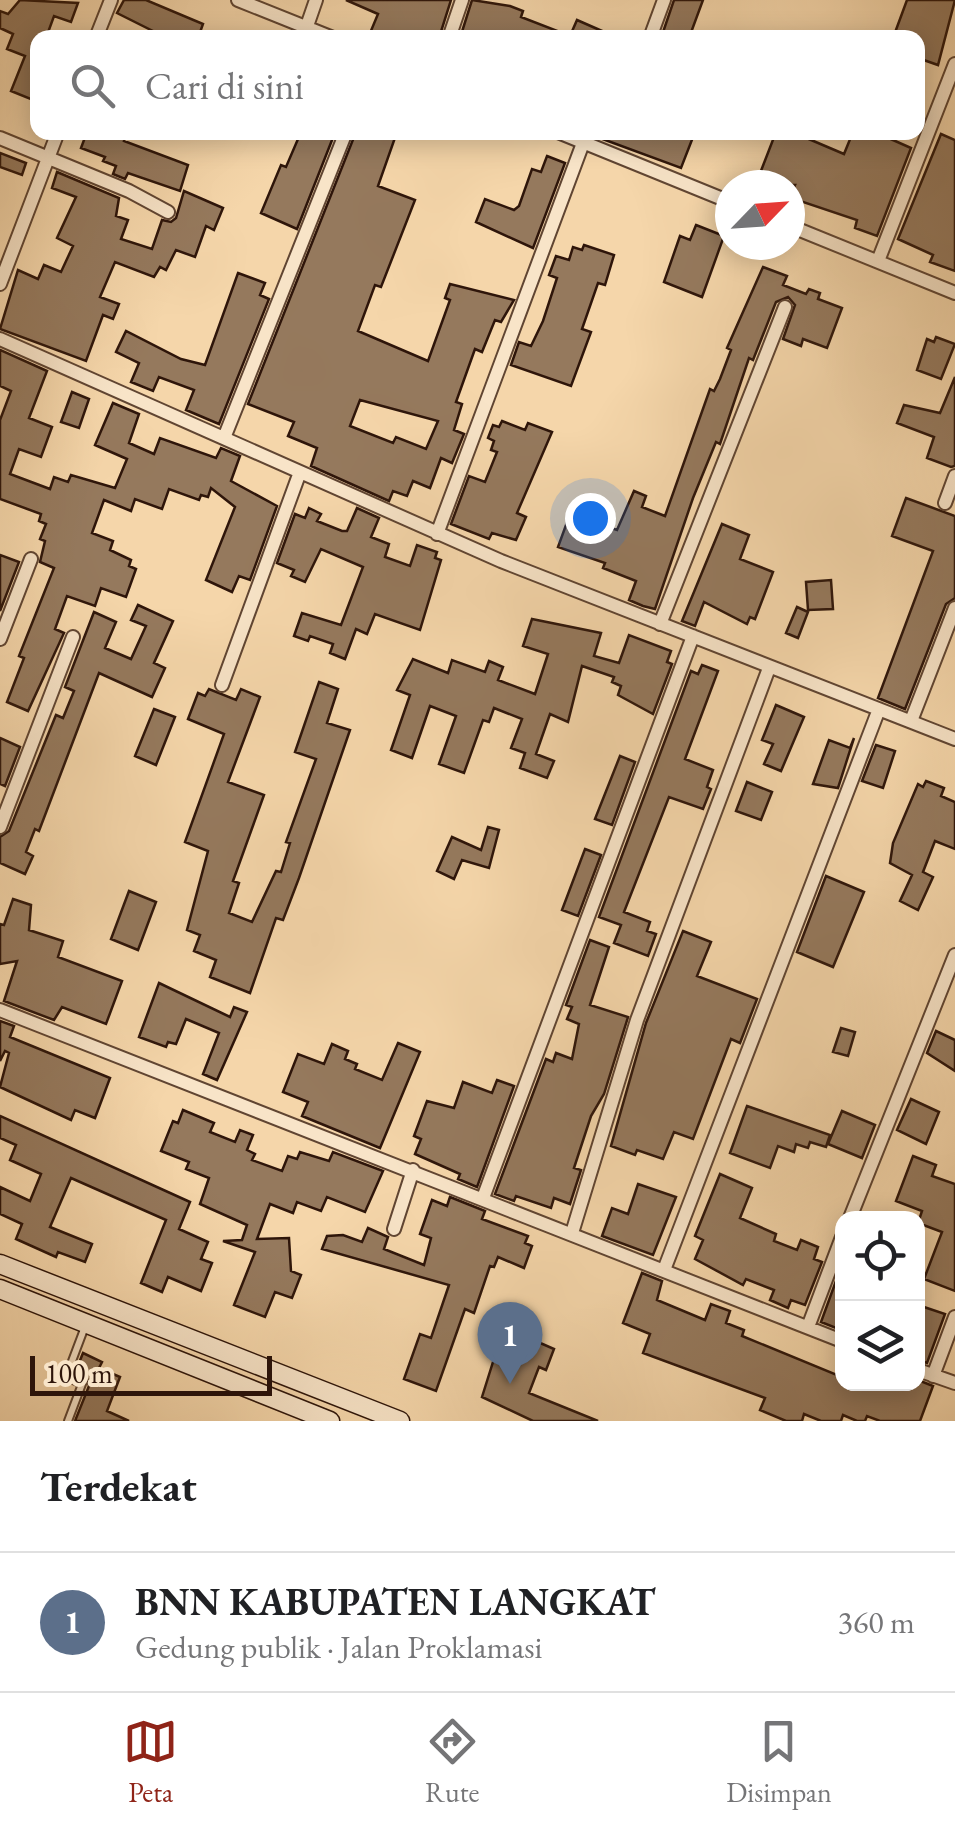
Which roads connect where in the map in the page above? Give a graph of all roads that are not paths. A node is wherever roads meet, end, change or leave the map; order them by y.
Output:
1 (111, 0) edge
2 (238, 0) edge
3 (316, 0) edge
4 (462, 0) edge
5 (664, 0) edge
6 (307, 26) junction
7 (99, 30) edge
8 (316, 30) edge
9 (452, 30) edge
10 (653, 30) edge
11 (955, 64) edge
12 (0, 138) edge
13 (55, 140) edge
14 (343, 140) edge
15 (576, 140) edge
16 (583, 143) junction
17 (47, 159) junction
18 (715, 196) edge
19 (168, 212) dead end
20 (805, 232) edge
21 (878, 261) junction
22 (4, 264) edge
23 (0, 284) edge
24 (955, 293) edge
25 (785, 307) dead end
26 (0, 339) edge
27 (224, 438) junction
28 (300, 472) junction
29 (955, 476) edge
30 (945, 504) dead end
31 (437, 534) junction
32 (31, 559) dead end
33 (955, 608) edge
34 (660, 624) junction
35 (694, 636) junction
36 (73, 638) dead end
37 (0, 639) edge
38 (770, 668) junction
39 (222, 685) dead end
40 (879, 710) junction
41 (911, 721) junction
42 (955, 740) edge
43 (0, 827) edge
44 (955, 955) edge
45 (0, 1010) edge
46 (413, 1170) junction
47 (483, 1198) junction
48 (853, 1211) edge
49 (394, 1229) dead end
50 (572, 1233) junction
51 (835, 1256) edge
52 (0, 1264) edge
53 (664, 1270) junction
54 (0, 1289) edge
55 (955, 1317) edge
56 (86, 1324) junction
57 (808, 1327) junction
58 (835, 1338) edge
59 (925, 1373) edge
60 (932, 1376) junction
61 (955, 1383) edge
62 (68, 1421) edge
63 (330, 1421) edge
64 (400, 1421) edge

1 - 7 street
2 - 6 street
3 - 6 street
4 - 9 street
5 - 10 street
6 - 8 street
11 - 21 street
12 - 17 street
13 - 17 street
14 - 27 street
15 - 16 street
16 - 18 street
16 - 31 street
17 - 19 street
17 - 22 street
20 - 21 street
21 - 24 street
22 - 23 street
25 - 34 street
26 - 27 street
27 - 28 street
28 - 31 street
28 - 39 street
29 - 30 street
31 - 34 street
32 - 37 street
33 - 41 street
34 - 35 street
35 - 38 street
35 - 47 street
36 - 43 street
38 - 40 street
38 - 50 street
40 - 41 street
40 - 53 street
41 - 42 street
44 - 48 street
45 - 46 street
46 - 47 street
46 - 49 street
47 - 50 street
50 - 53 street
51 - 57 street
52 - 64 street
53 - 57 street
54 - 56 street
55 - 60 street
56 - 62 lane
56 - 63 street
57 - 58 street
59 - 60 street
60 - 61 street

